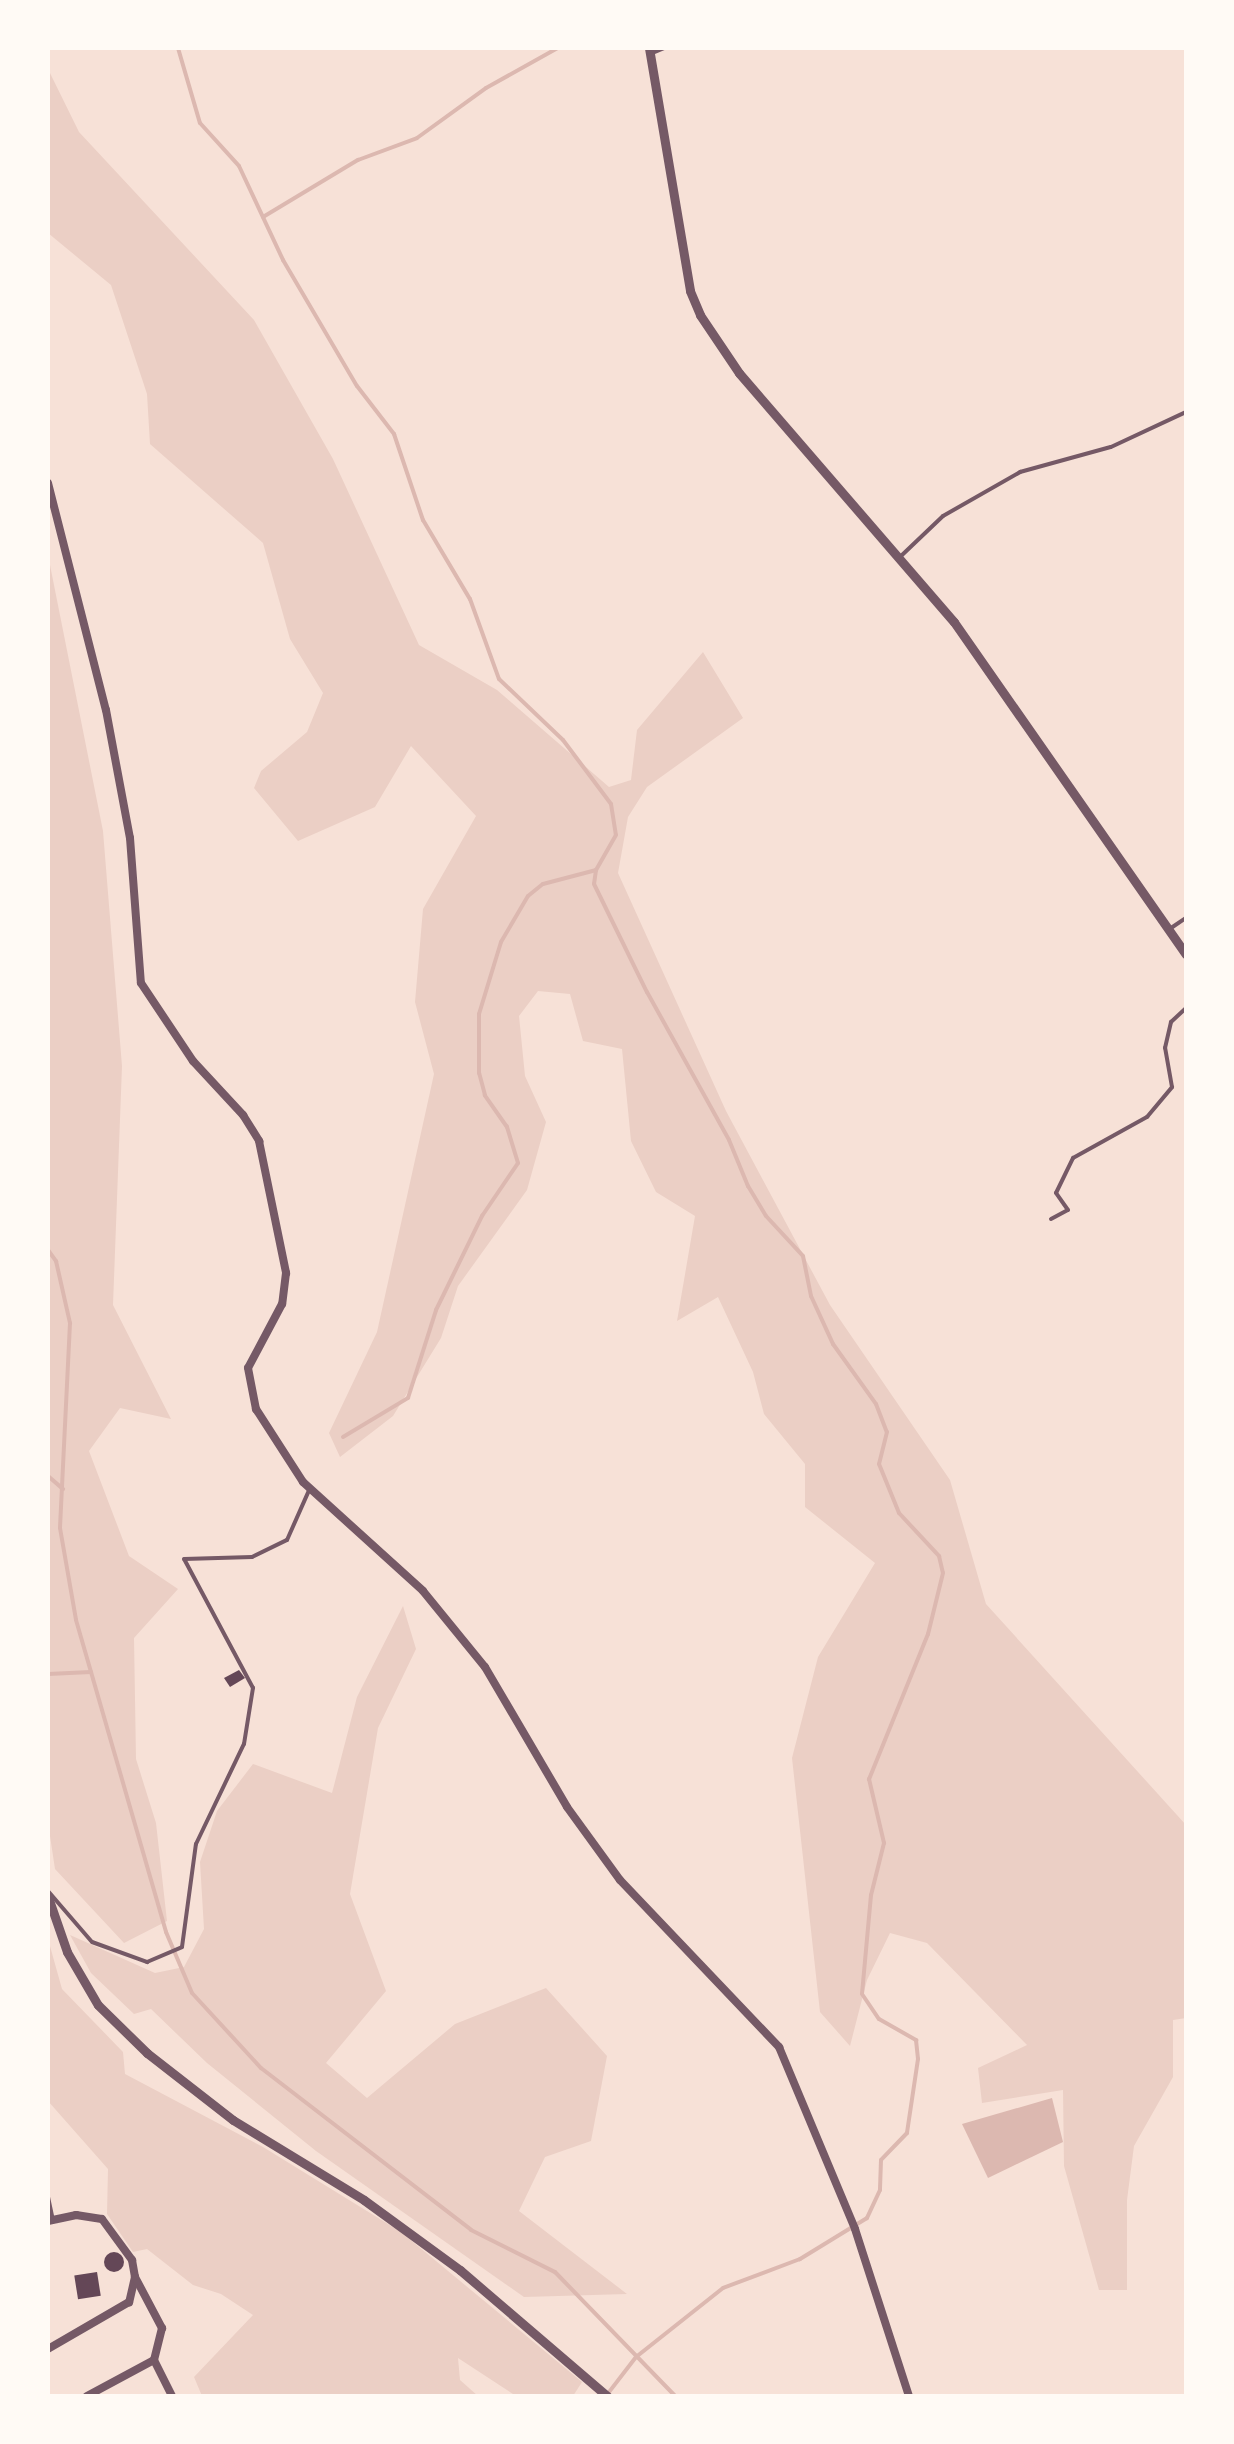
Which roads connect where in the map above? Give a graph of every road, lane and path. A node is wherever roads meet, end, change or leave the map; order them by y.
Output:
1 (664, 48) edge
2 (649, 51) edge
3 (1186, 412) edge
4 (48, 482) edge
5 (898, 560) junction
6 (1186, 918) edge
7 (1171, 928) junction
8 (1186, 954) edge
9 (1186, 1008) edge
10 (1052, 1219) dead end
11 (310, 1488) junction
12 (48, 1894) edge
13 (48, 2197) edge
14 (50, 2220) edge
15 (135, 2277) junction
16 (48, 2348) edge
17 (154, 2360) junction
18 (87, 2396) edge
19 (172, 2396) edge
20 (607, 2396) edge
21 (909, 2396) edge

1 - 2 lane
2 - 5 street
3 - 5 lane
4 - 11 street
5 - 7 street
6 - 7 lane
7 - 8 street
9 - 10 lane
11 - 12 lane
11 - 21 street
12 - 20 street
13 - 14 lane
14 - 15 street
15 - 16 street
15 - 17 street
17 - 18 street
17 - 19 street

